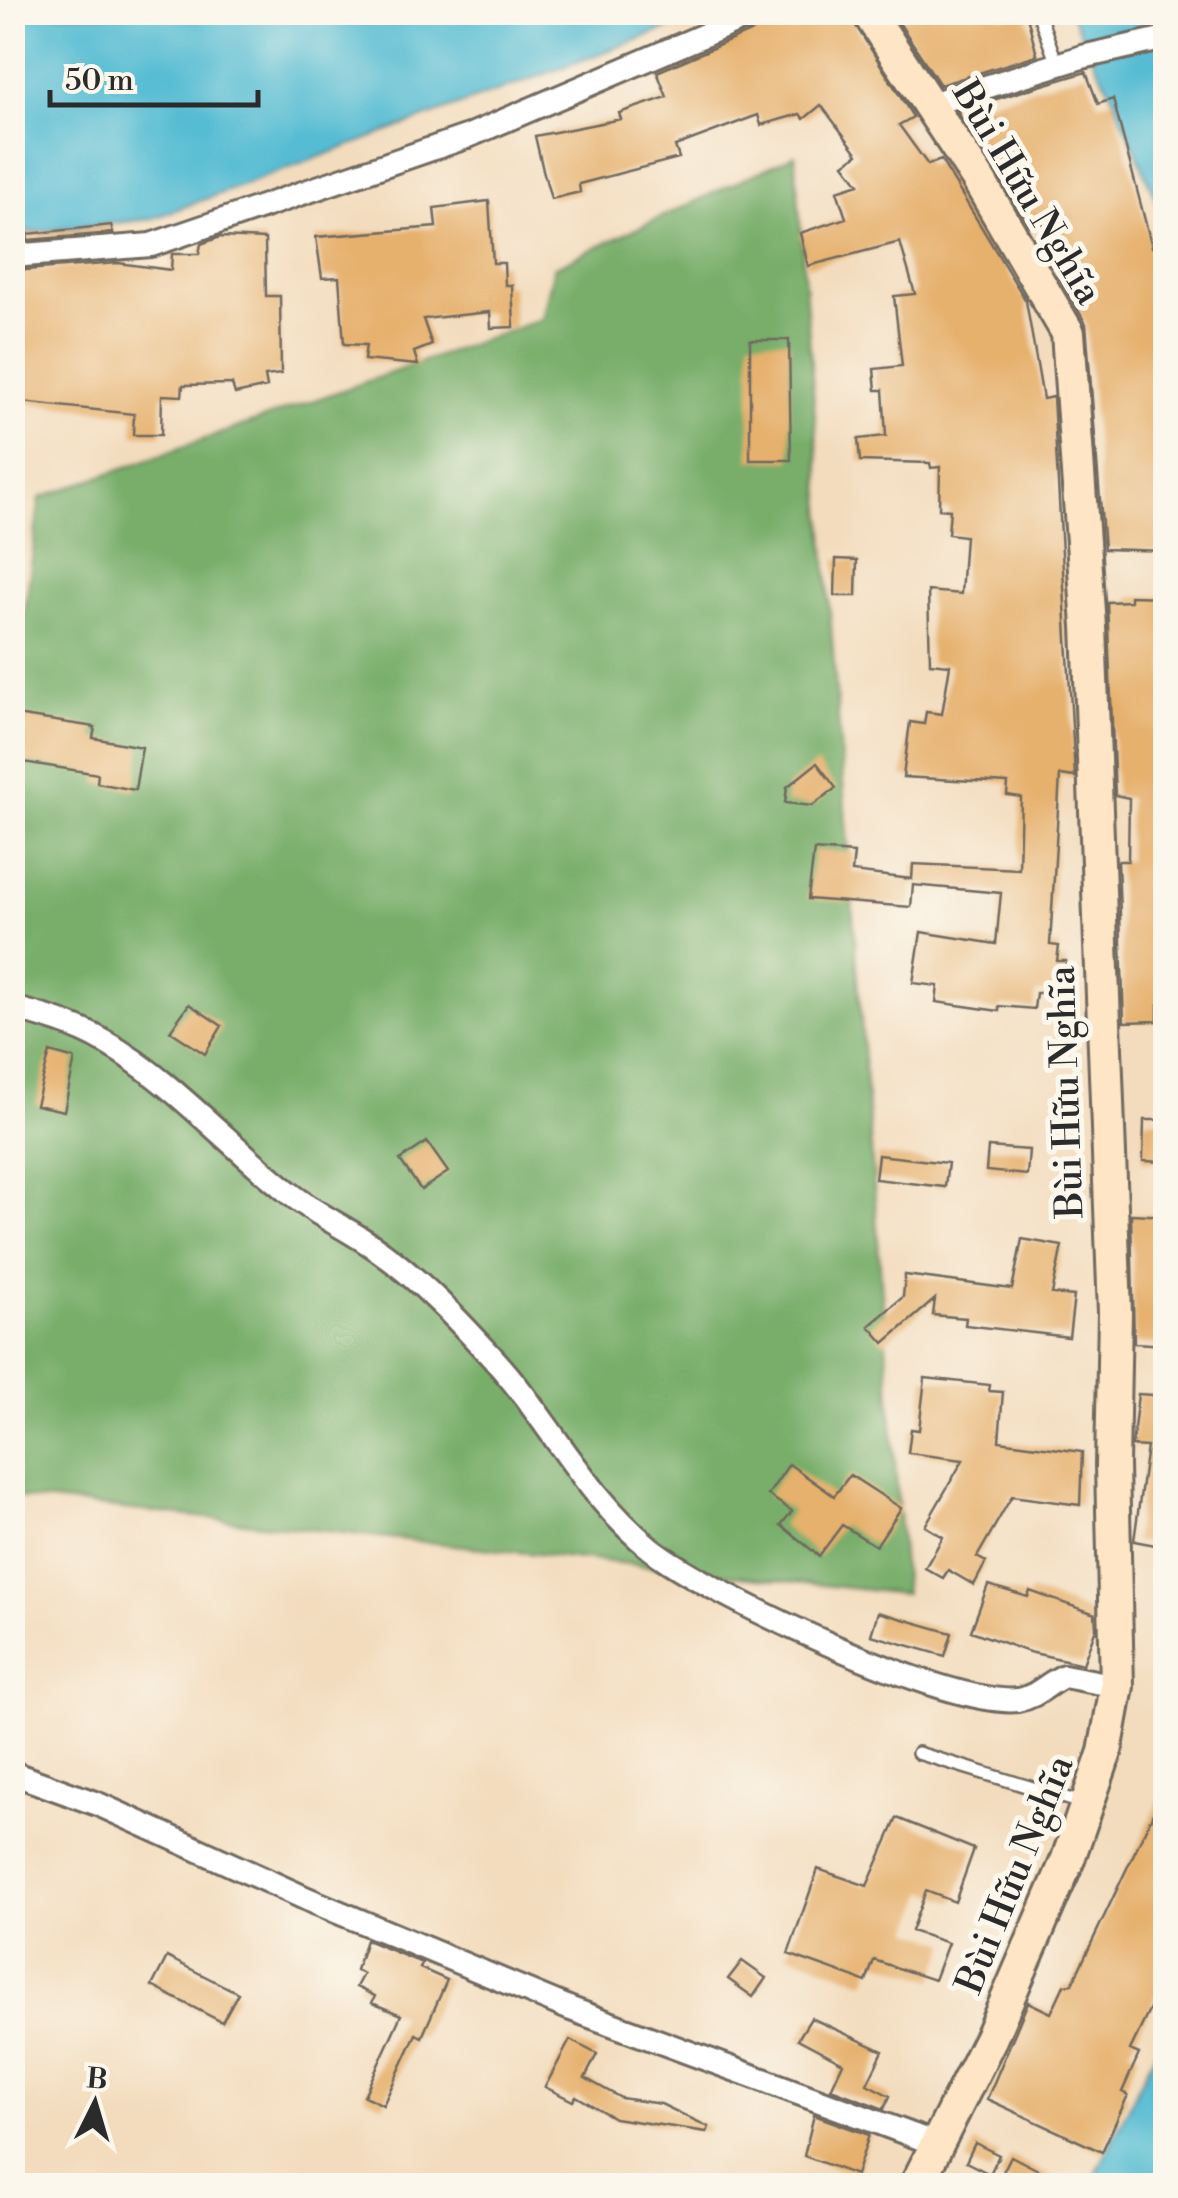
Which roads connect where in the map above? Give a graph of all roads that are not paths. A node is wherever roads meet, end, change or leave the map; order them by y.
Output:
1 (758, 12) edge
2 (868, 12) edge
3 (1038, 12) edge
4 (1166, 38) edge
5 (1058, 64) junction
6 (930, 104) junction
7 (12, 256) edge
8 (12, 1008) edge
9 (1117, 1686) junction
10 (918, 1753) dead end
11 (12, 1772) edge
12 (1087, 1805) junction
13 (938, 2145) junction
14 (916, 2186) edge

1 - 7 street
2 - 6 main road, Bùi Hữu Nghĩa
3 - 5 lane
4 - 5 street
5 - 6 street
6 - 9 main road, Bùi Hữu Nghĩa
8 - 9 street
9 - 12 main road, Bùi Hữu Nghĩa
10 - 12 lane
11 - 13 street
12 - 13 main road, Bùi Hữu Nghĩa
13 - 14 main road, Bùi Hữu Nghĩa

